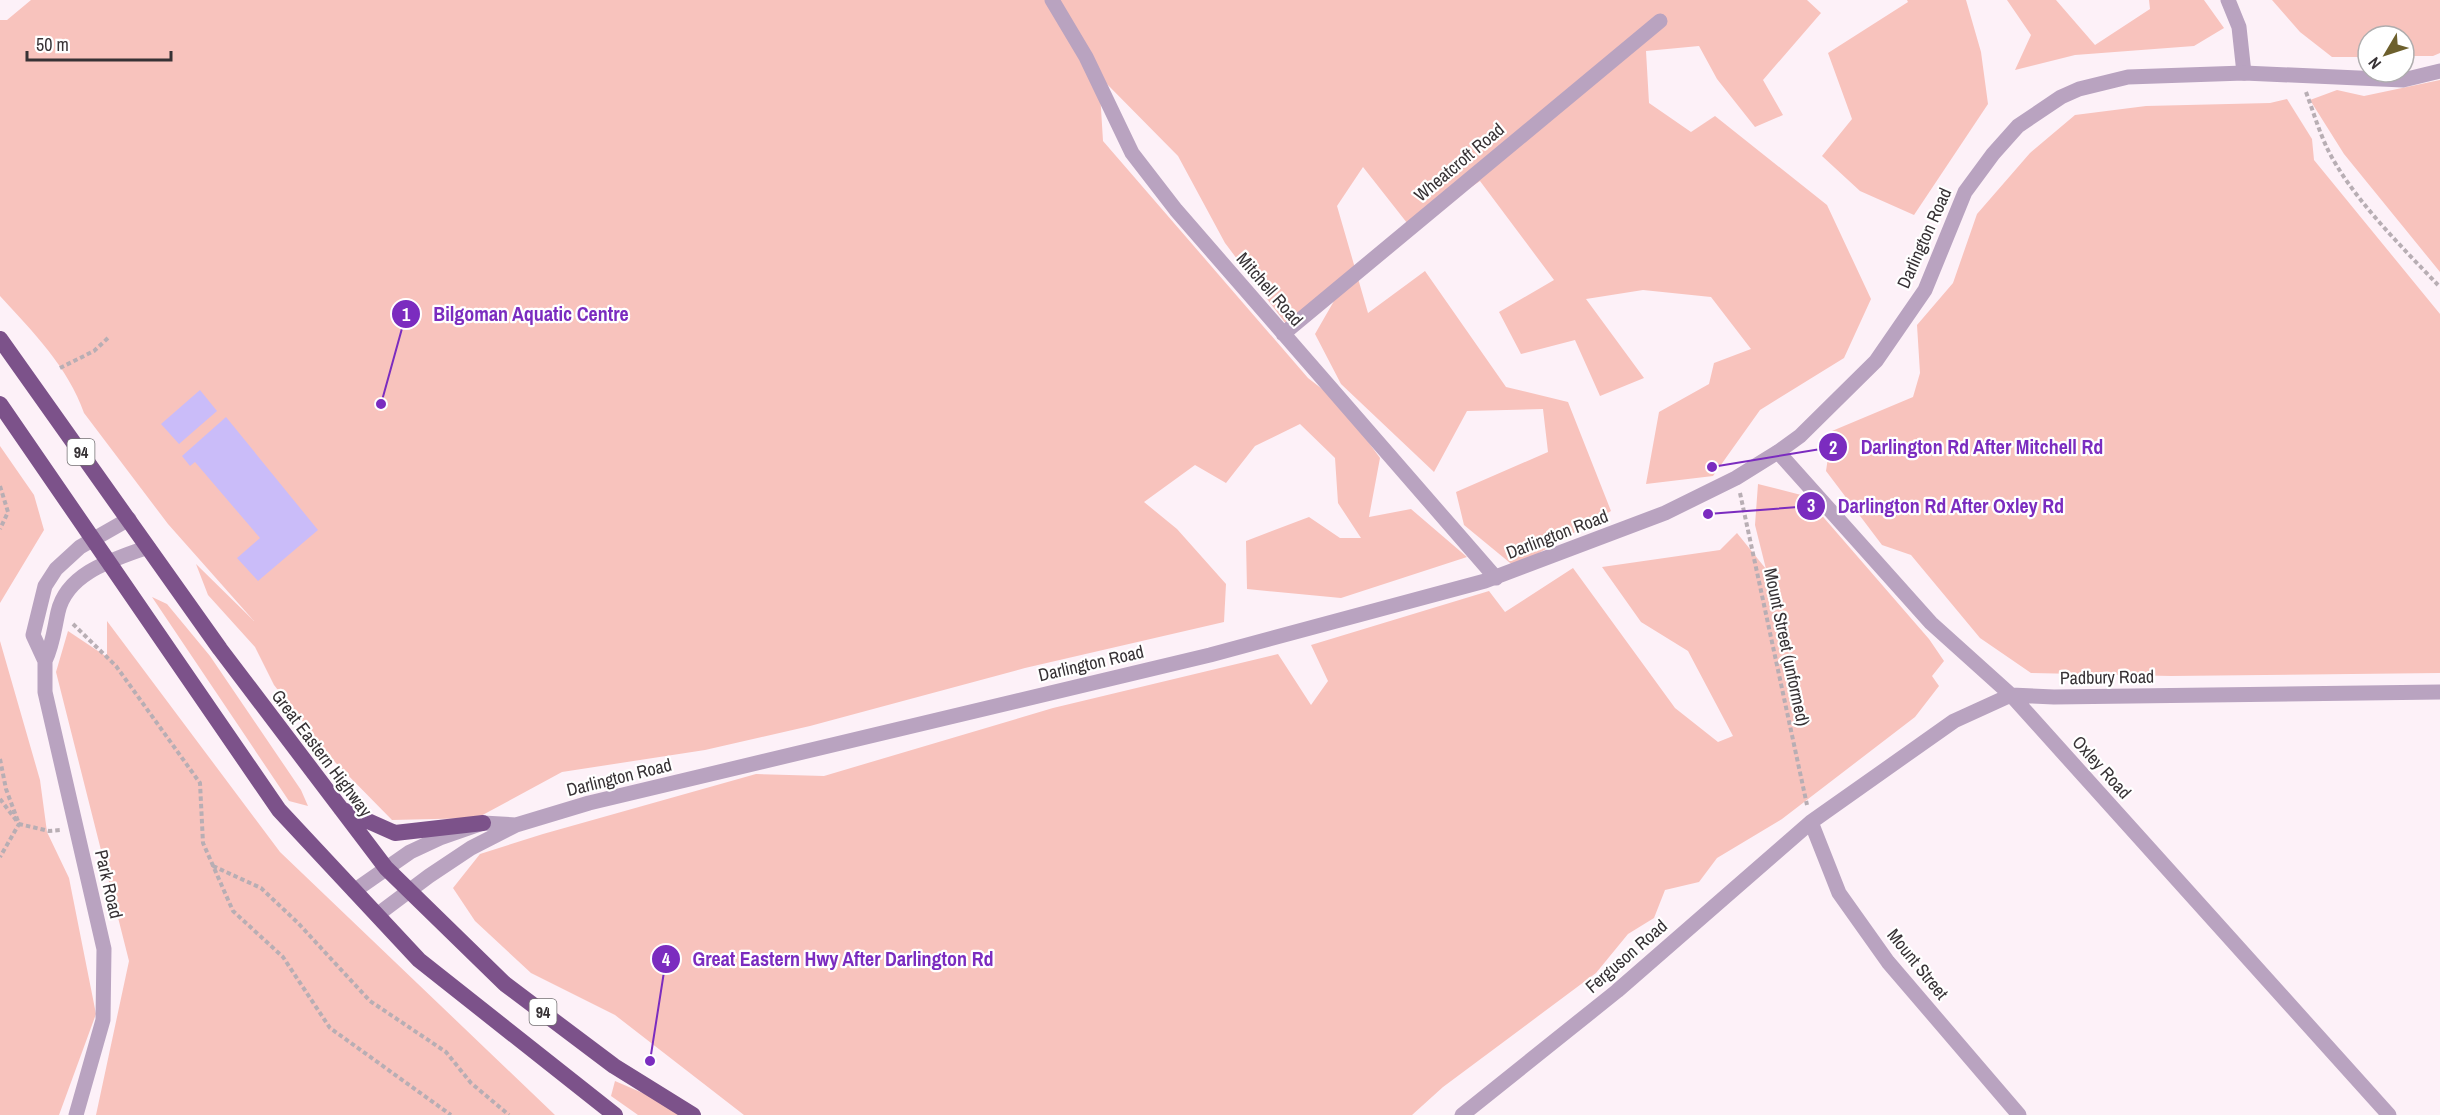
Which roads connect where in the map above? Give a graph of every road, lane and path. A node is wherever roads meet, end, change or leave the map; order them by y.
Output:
1 (1052, 0) edge
2 (2228, 0) edge
3 (1660, 21) dead end
4 (2440, 71) edge
5 (2244, 74) junction
6 (2301, 78) junction
7 (2439, 286) edge
8 (1283, 334) junction
9 (108, 338) dead end
10 (0, 339) edge
11 (60, 368) dead end
12 (0, 404) edge
13 (1778, 452) junction
14 (1736, 477) junction
15 (0, 486) edge
16 (129, 519) junction
17 (0, 529) edge
18 (91, 539) junction
19 (148, 547) junction
20 (107, 561) junction
21 (1496, 578) junction
22 (56, 620) junction
23 (45, 661) junction
24 (2440, 692) edge
25 (2012, 695) junction
26 (0, 759) edge
27 (0, 799) edge
28 (338, 807) junction
29 (1811, 822) junction
30 (483, 823) junction
31 (19, 824) junction
32 (516, 825) junction
33 (77, 829) junction
34 (0, 857) edge
35 (213, 866) junction
36 (386, 868) junction
37 (354, 891) junction
38 (408, 891) junction
39 (377, 915) junction
40 (76, 1115) edge
41 (451, 1115) edge
42 (509, 1115) edge
43 (615, 1115) edge
44 (693, 1115) edge
45 (1462, 1115) edge
46 (2019, 1115) edge
47 (2389, 1115) edge

1 - 8 street, Mitchell Road
2 - 5 street
3 - 8 street, Wheatcroft Road
4 - 6 street, Darlington Road
5 - 6 street, Darlington Road
5 - 13 street, Darlington Road
6 - 7 path
8 - 21 street, Mitchell Road
9 - 11 path
10 - 16 highway, Great Eastern Highway / 94
12 - 18 highway, 94
13 - 14 street, Darlington Road
13 - 25 street, Oxley Road
14 - 21 street, Darlington Road
14 - 29 path, Mount Street (unformed)
15 - 17 path
16 - 18 street, Park Road
16 - 19 highway, Great Eastern Highway / 94
18 - 20 highway, 94
18 - 23 street, Park Road
19 - 20 street, Park Road
19 - 28 highway, Great Eastern Highway / 94
20 - 22 street, Park Road
20 - 37 highway, 94
21 - 32 street, Darlington Road
22 - 23 street, Park Road
22 - 35 path
23 - 33 street, Park Road
24 - 25 street, Padbury Road
25 - 29 street, Padbury Road
25 - 47 street, Oxley Road
26 - 31 path
27 - 31 path
28 - 30 highway
28 - 36 highway, Great Eastern Highway / 94
29 - 45 street, Ferguson Road
29 - 46 street, Mount Street
30 - 32 street, Darlington Road
30 - 36 street, Darlington Road
31 - 33 path
31 - 34 path
32 - 38 street, Darlington Road
33 - 40 street, Park Road
35 - 41 path
35 - 42 path
36 - 37 street, Darlington Road
36 - 38 highway, Great Eastern Highway / 94
37 - 39 highway, 94
38 - 39 street, Darlington Road
38 - 44 highway, Great Eastern Highway / 94
39 - 43 highway, 94

